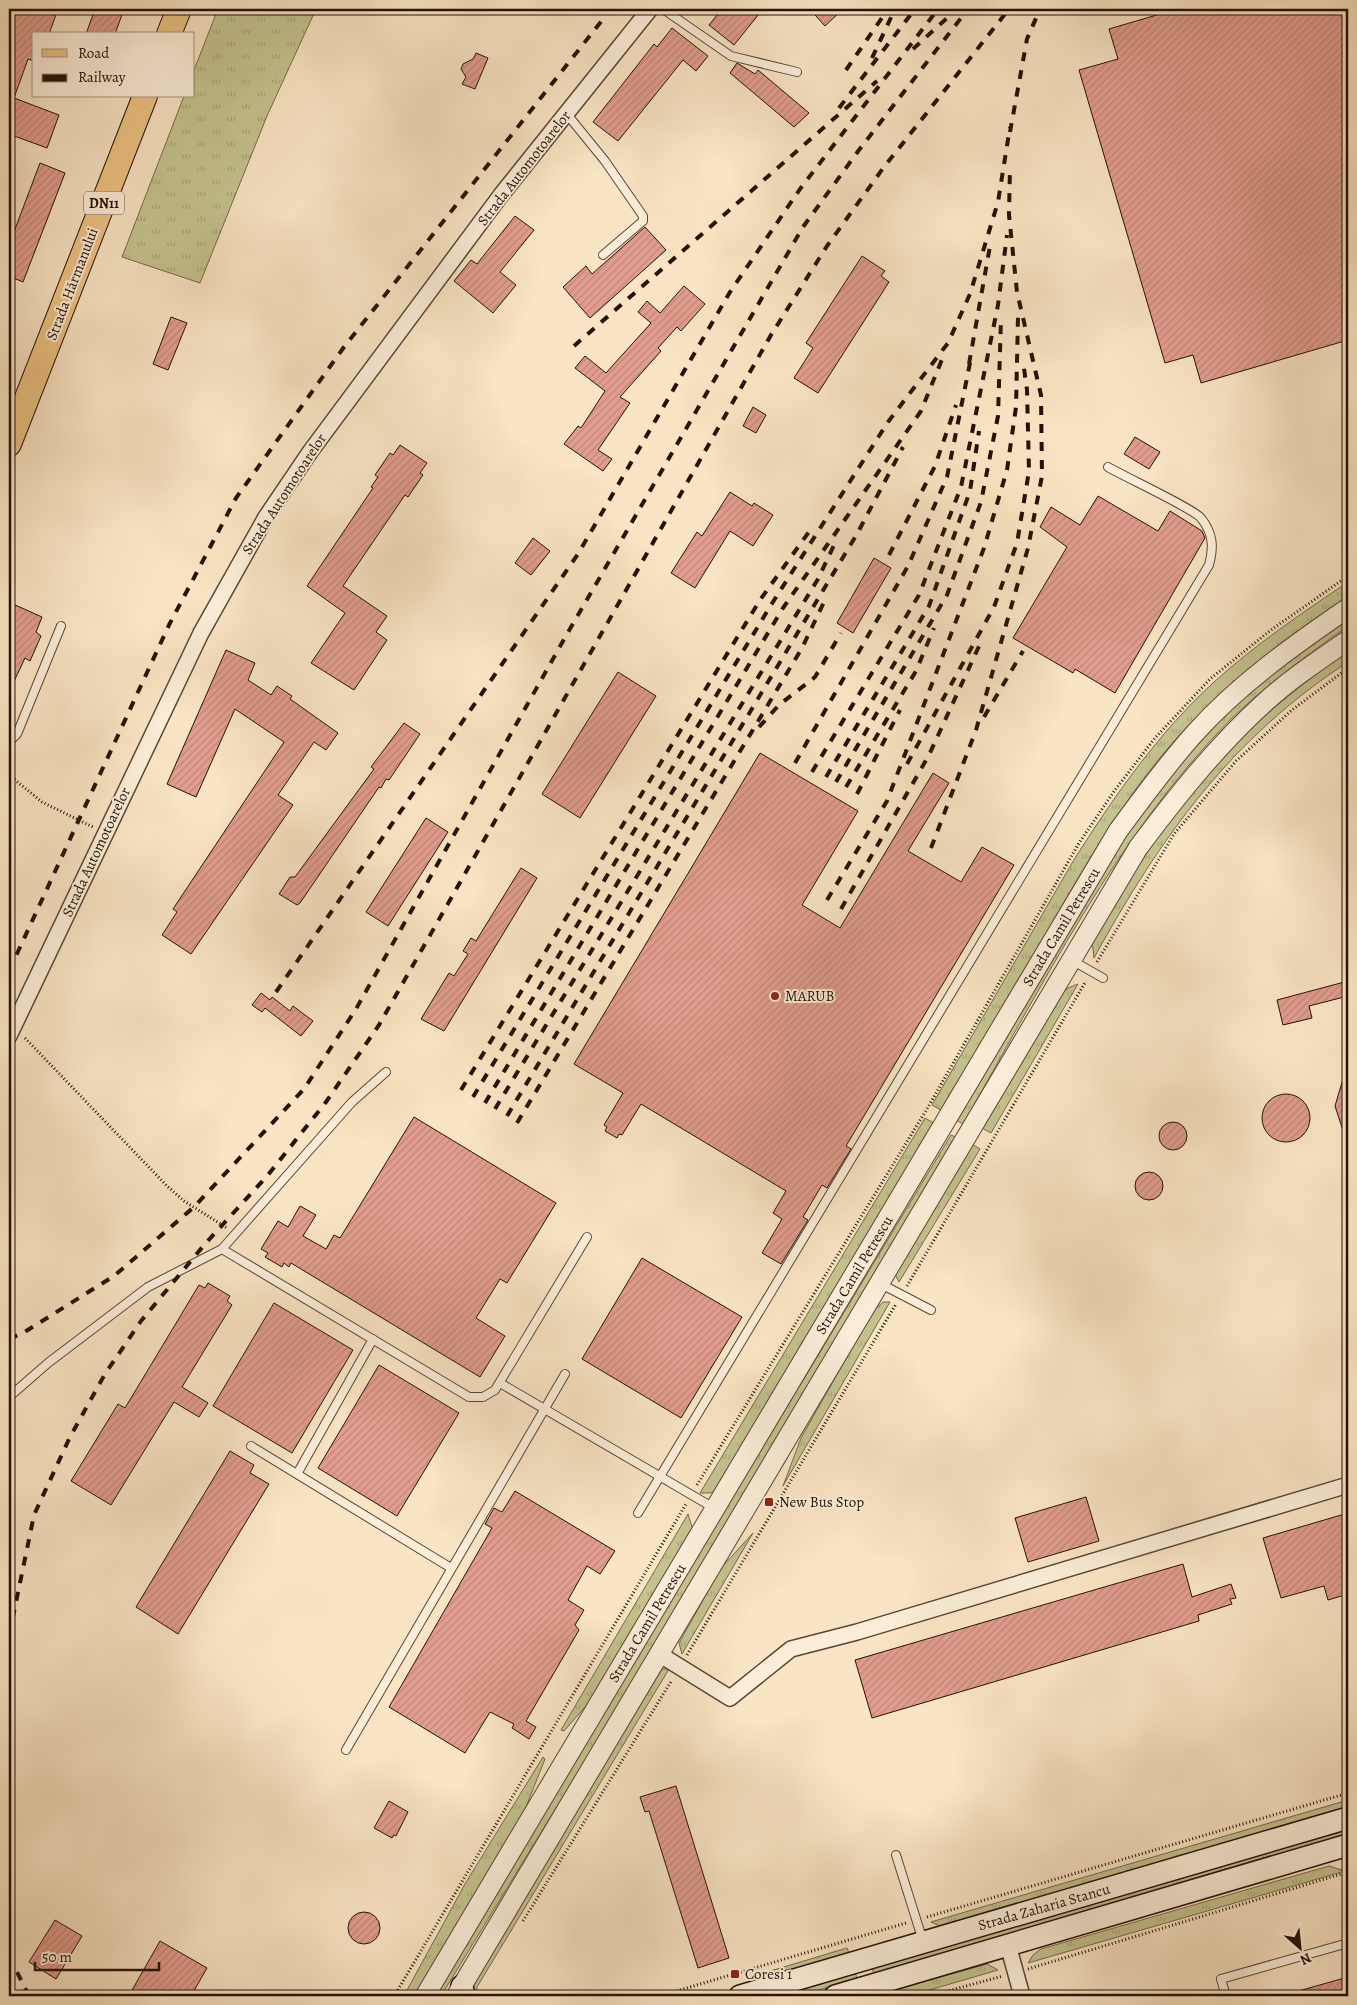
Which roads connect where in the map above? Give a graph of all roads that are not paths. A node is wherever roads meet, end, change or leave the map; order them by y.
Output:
1 (179, 9) edge
2 (650, 9) edge
3 (663, 9) edge
4 (170, 32) edge
5 (797, 72) dead end
6 (144, 98) edge
7 (566, 114) junction
8 (603, 255) dead end
9 (9, 444) edge
10 (1108, 467) dead end
11 (1348, 608) edge
12 (61, 626) dead end
13 (1348, 640) edge
14 (9, 742) edge
15 (1071, 960) junction
16 (1103, 978) dead end
17 (9, 1036) edge
18 (386, 1072) dead end
19 (587, 1237) dead end
20 (222, 1249) junction
21 (879, 1283) junction
22 (931, 1310) dead end
23 (373, 1339) junction
24 (565, 1374) dead end
25 (500, 1383) junction
26 (9, 1397) edge
27 (544, 1409) junction
28 (251, 1446) dead end
29 (297, 1474) junction
30 (660, 1478) junction
31 (1348, 1486) edge
32 (715, 1508) junction
33 (638, 1513) dead end
34 (452, 1568) junction
35 (659, 1654) junction
36 (346, 1750) dead end
37 (1348, 1818) edge
38 (1348, 1845) edge
39 (896, 1855) dead end
40 (924, 1942) junction
41 (1348, 1944) edge
42 (1008, 1945) junction
43 (461, 1993) edge
44 (425, 1996) edge
45 (740, 1996) edge
46 (835, 1996) edge
47 (1022, 1996) edge
48 (1226, 1996) edge

1 - 4 main road
2 - 7 street, Strada Automotoarelor
3 - 5 lane
6 - 9 main road, Strada Hărmanului / DN11
7 - 8 lane
7 - 17 street, Strada Automotoarelor
10 - 30 lane
11 - 32 street, Strada Camil Petrescu
12 - 14 lane
13 - 15 street, Strada Camil Petrescu
15 - 16 lane
15 - 21 street, Strada Camil Petrescu
18 - 20 lane
19 - 25 lane
20 - 23 lane
20 - 26 lane
21 - 22 lane
21 - 35 street, Strada Camil Petrescu
23 - 25 lane
23 - 29 lane
24 - 27 lane
25 - 27 lane
27 - 30 lane
27 - 34 lane
28 - 29 lane
29 - 34 lane
30 - 32 lane
30 - 33 lane
31 - 35 street
32 - 44 street, Strada Camil Petrescu
34 - 36 lane
35 - 43 street, Strada Camil Petrescu
37 - 40 main road, Strada Zaharia Stancu
38 - 42 main road, Strada Zaharia Stancu
39 - 40 lane
40 - 45 main road, Strada Zaharia Stancu
41 - 48 lane
42 - 46 main road, Strada Zaharia Stancu
42 - 47 street

